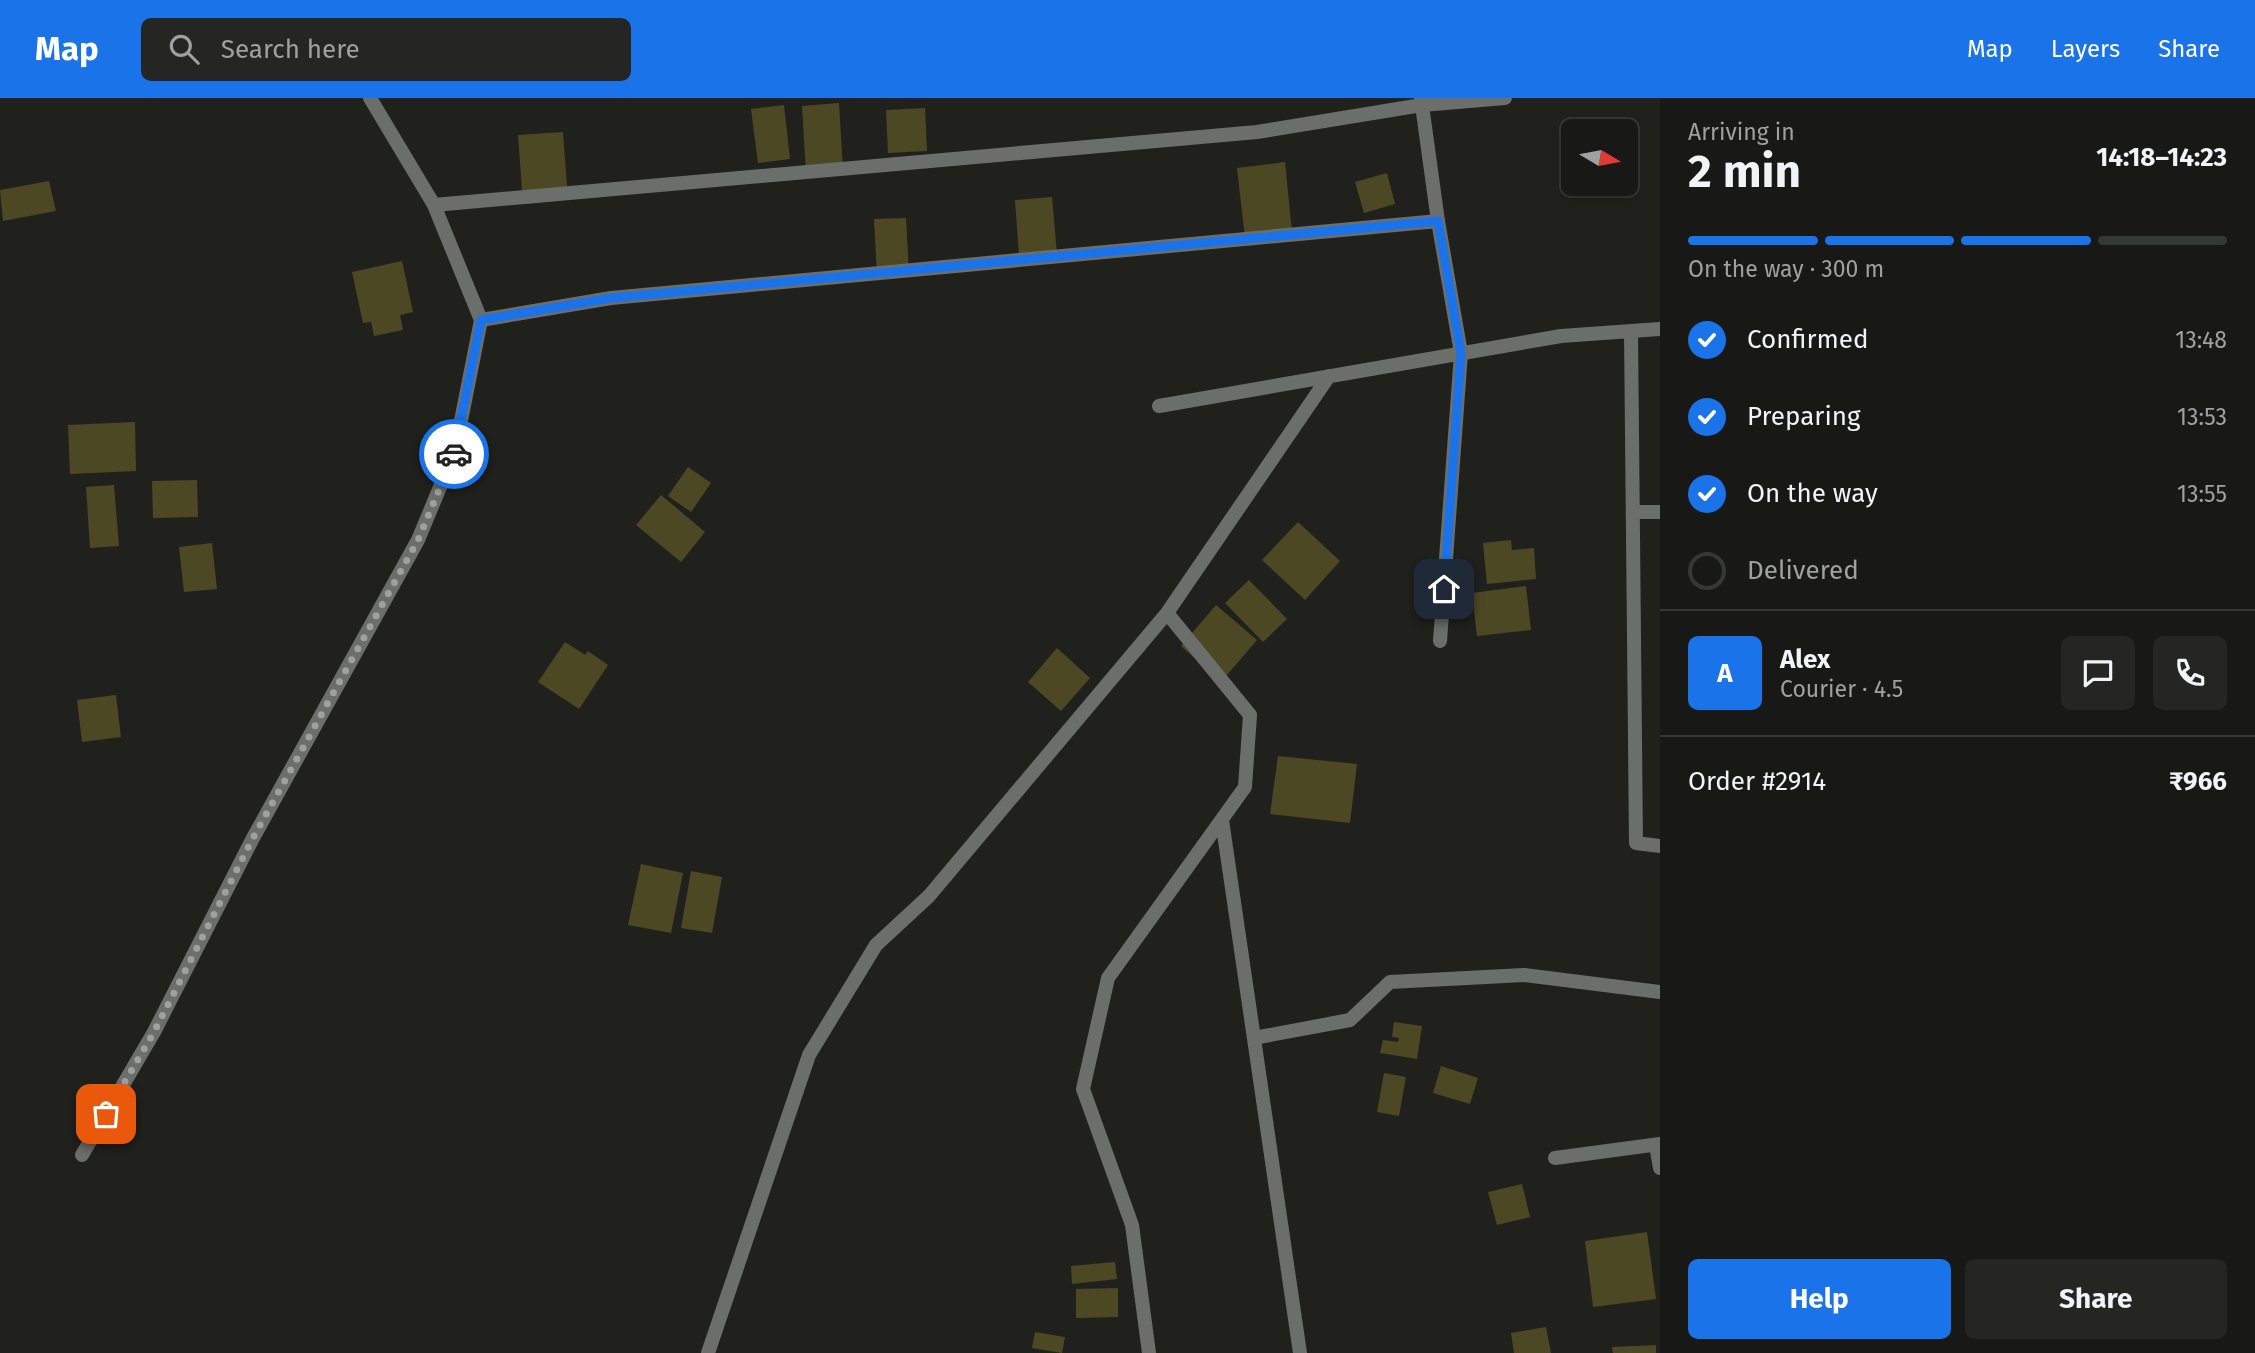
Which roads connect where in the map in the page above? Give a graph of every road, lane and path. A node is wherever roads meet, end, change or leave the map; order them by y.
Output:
1 (370, 98) edge
2 (1505, 98) edge
3 (1421, 102) edge
4 (434, 205) junction
5 (1438, 221) junction
6 (481, 320) junction
7 (1660, 329) edge
8 (1631, 331) junction
9 (1461, 353) junction
10 (1329, 376) junction
11 (1159, 406) dead end
12 (1633, 512) junction
13 (1660, 512) edge
14 (1167, 613) junction
15 (1440, 641) dead end
16 (1222, 820) junction
17 (1660, 846) edge
18 (1660, 992) edge
19 (1254, 1038) junction
20 (1658, 1144) edge
21 (82, 1155) dead end
22 (1555, 1158) dead end
23 (1660, 1168) edge
24 (708, 1353) edge
25 (1149, 1353) edge
26 (1300, 1353) edge

1 - 4 street
2 - 3 street
3 - 4 street
3 - 5 street
4 - 6 street
5 - 6 street
5 - 9 street
6 - 21 street
7 - 8 street
8 - 9 street
8 - 12 street
9 - 10 street
9 - 15 street
10 - 11 street
10 - 14 street
12 - 13 street
12 - 17 street
14 - 16 street
14 - 24 street
16 - 19 street
16 - 25 street
18 - 19 street
19 - 26 street
20 - 22 street
20 - 23 street

